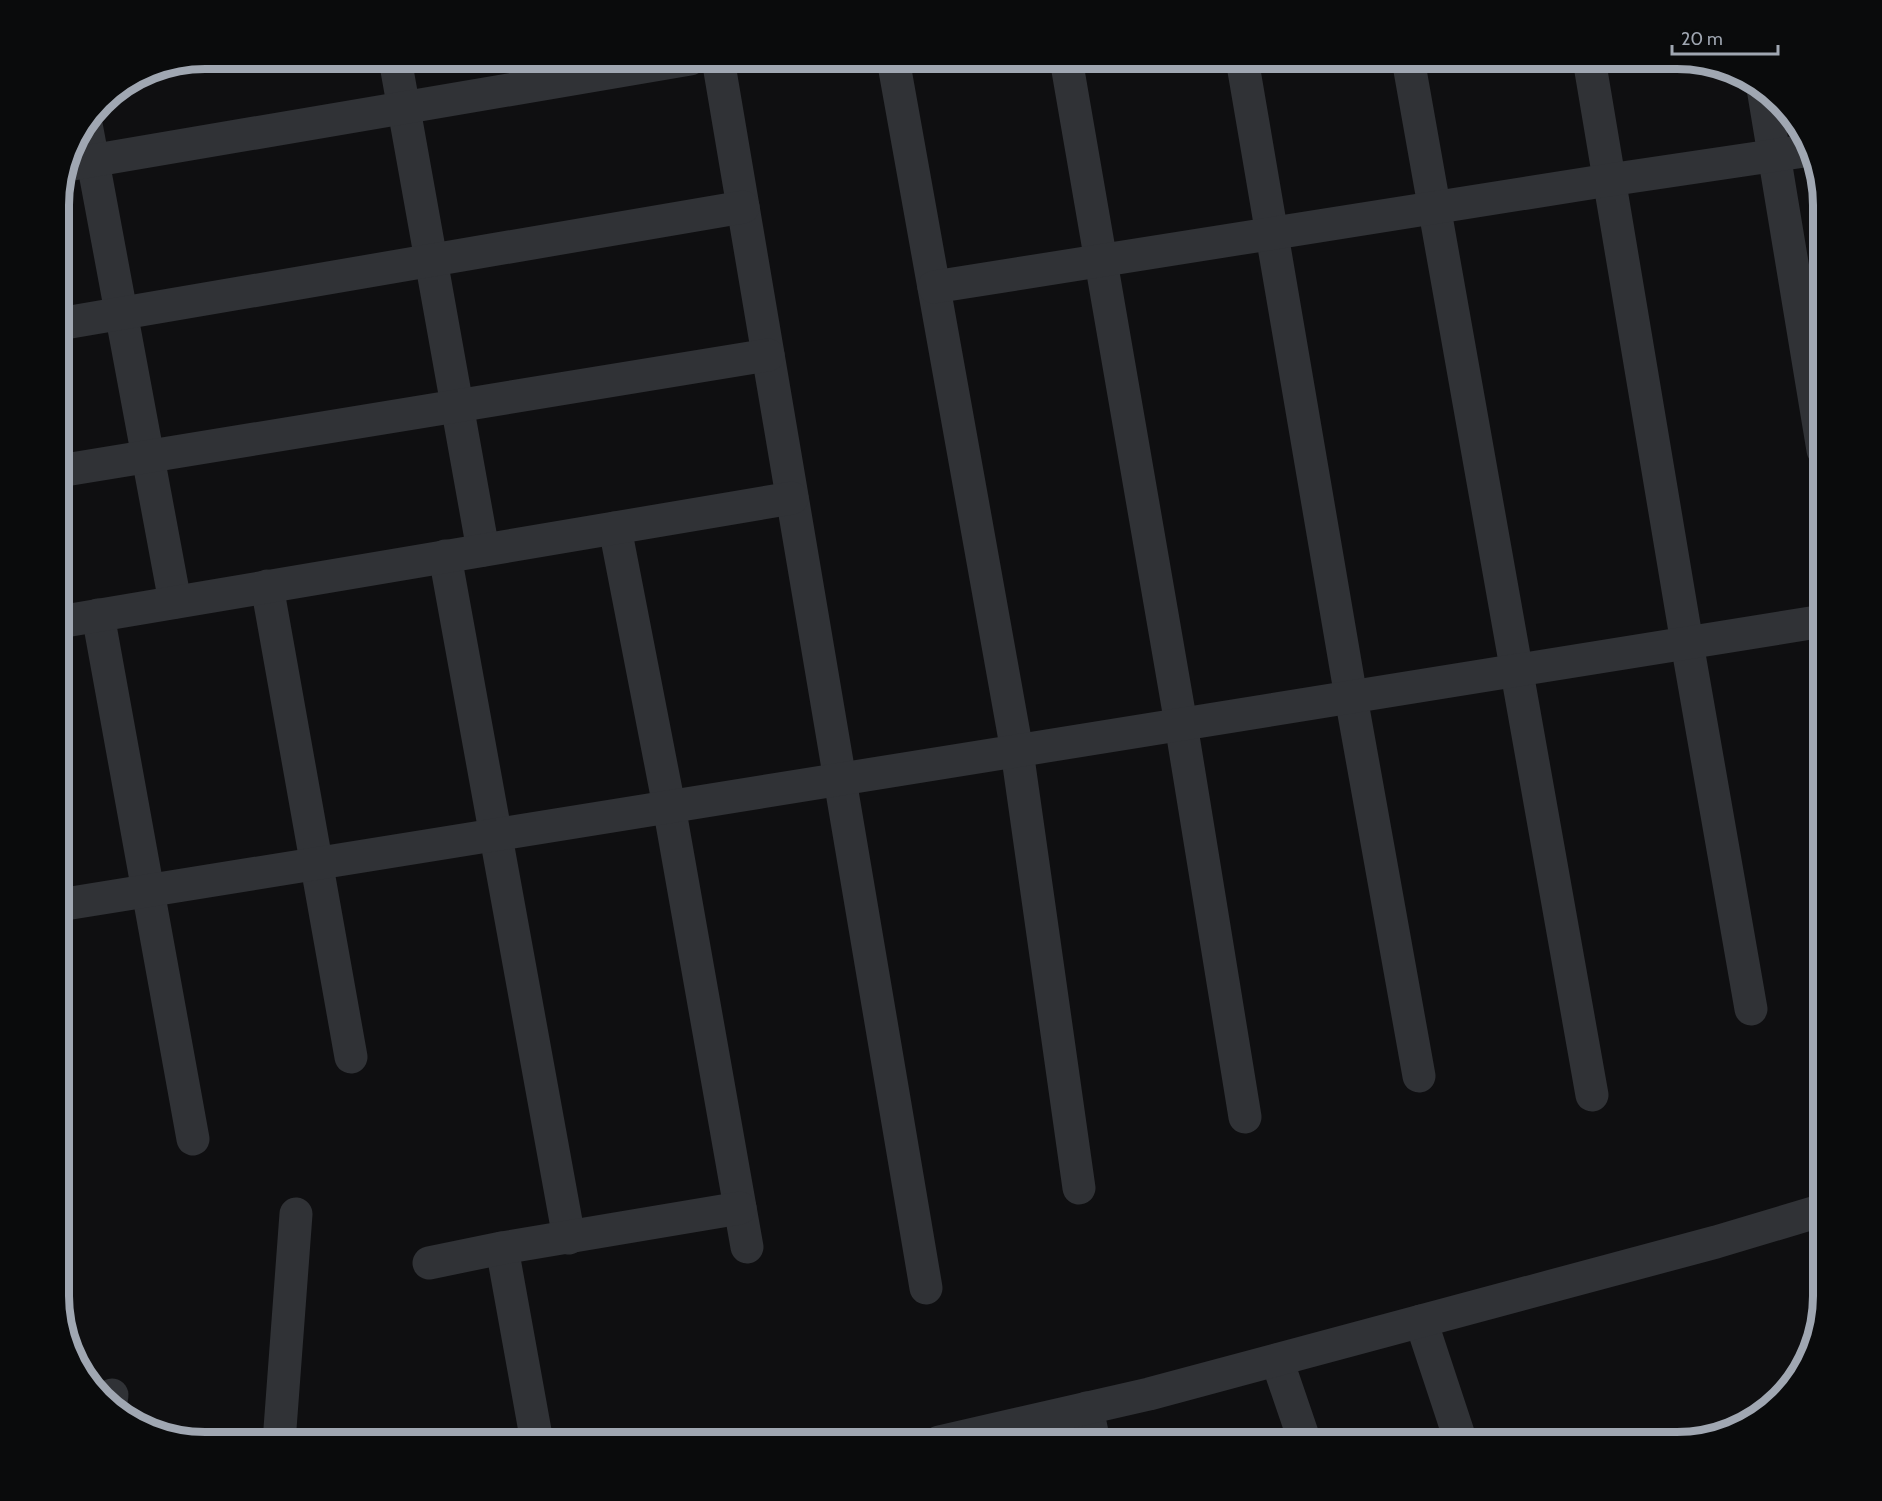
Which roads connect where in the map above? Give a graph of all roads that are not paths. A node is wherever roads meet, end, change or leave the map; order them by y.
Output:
1 (397, 69) edge
2 (627, 69) edge
3 (720, 69) edge
4 (895, 69) edge
5 (1068, 69) edge
6 (1244, 69) edge
7 (1410, 69) edge
8 (1591, 69) edge
9 (1764, 100) edge
10 (404, 108) junction
11 (83, 144) edge
12 (1802, 151) edge
13 (1773, 156) junction
14 (80, 163) edge
15 (1609, 180) junction
16 (743, 207) junction
17 (1434, 208) junction
18 (1272, 233) junction
19 (432, 260) junction
20 (1100, 261) junction
21 (934, 287) junction
22 (122, 314) junction
23 (69, 322) edge
24 (768, 355) junction
25 (1813, 387) edge
26 (458, 406) junction
27 (148, 457) junction
28 (69, 469) edge
29 (792, 498) junction
30 (615, 528) junction
31 (483, 550) junction
32 (446, 556) junction
33 (267, 586) junction
34 (175, 602) junction
35 (99, 615) junction
36 (69, 620) edge
37 (1813, 623) edge
38 (1687, 643) junction
39 (1517, 671) junction
40 (1352, 697) junction
41 (1181, 724) junction
42 (1017, 751) junction
43 (840, 779) junction
44 (669, 806) junction
45 (496, 834) junction
46 (317, 863) junction
47 (148, 890) junction
48 (69, 902) edge
49 (1751, 1009) dead end
50 (351, 1057) dead end
51 (1419, 1076) dead end
52 (1592, 1095) dead end
53 (1245, 1117) dead end
54 (193, 1139) dead end
55 (1079, 1188) dead end
56 (740, 1208) junction
57 (296, 1214) dead end
58 (1813, 1215) edge
59 (570, 1238) junction
60 (747, 1247) dead end
61 (502, 1248) junction
62 (429, 1263) dead end
63 (926, 1288) dead end
64 (1421, 1321) junction
65 (1277, 1360) junction
66 (1087, 1408) junction
67 (280, 1432) edge
68 (535, 1432) edge
69 (986, 1432) edge
70 (1092, 1432) edge
71 (1301, 1432) edge
72 (1457, 1432) edge

1 - 10 street
2 - 10 street
3 - 16 street
4 - 21 street
5 - 20 street
6 - 18 street
7 - 17 street
8 - 15 street
9 - 13 street
10 - 14 street
10 - 19 street
11 - 14 street
12 - 13 street
13 - 15 street
13 - 25 street
14 - 22 street
15 - 17 street
15 - 38 street
16 - 19 street
16 - 24 street
17 - 18 street
17 - 39 street
18 - 20 street
18 - 40 street
19 - 22 street
19 - 26 street
20 - 21 street
20 - 41 street
21 - 42 street
22 - 23 street
22 - 27 street
24 - 26 street
24 - 29 street
26 - 27 street
26 - 31 street
27 - 28 street
27 - 34 street
29 - 30 street
29 - 43 street
30 - 31 street
30 - 44 street
31 - 32 street
32 - 33 street
32 - 45 street
33 - 34 street
33 - 46 street
34 - 35 street
35 - 36 street
35 - 47 street
37 - 38 street
38 - 39 street
38 - 49 street
39 - 40 street
39 - 52 street
40 - 41 street
40 - 51 street
41 - 42 street
41 - 53 street
42 - 43 street
42 - 55 street
43 - 44 street
43 - 63 street
44 - 45 street
44 - 56 street
45 - 46 street
45 - 59 street
46 - 47 street
46 - 50 street
47 - 48 street
47 - 54 street
56 - 59 street
56 - 60 street
57 - 67 street
58 - 64 street
59 - 61 street
61 - 62 street
61 - 68 street
64 - 65 street
64 - 72 street
65 - 66 street
65 - 71 street
66 - 69 street
66 - 70 street

